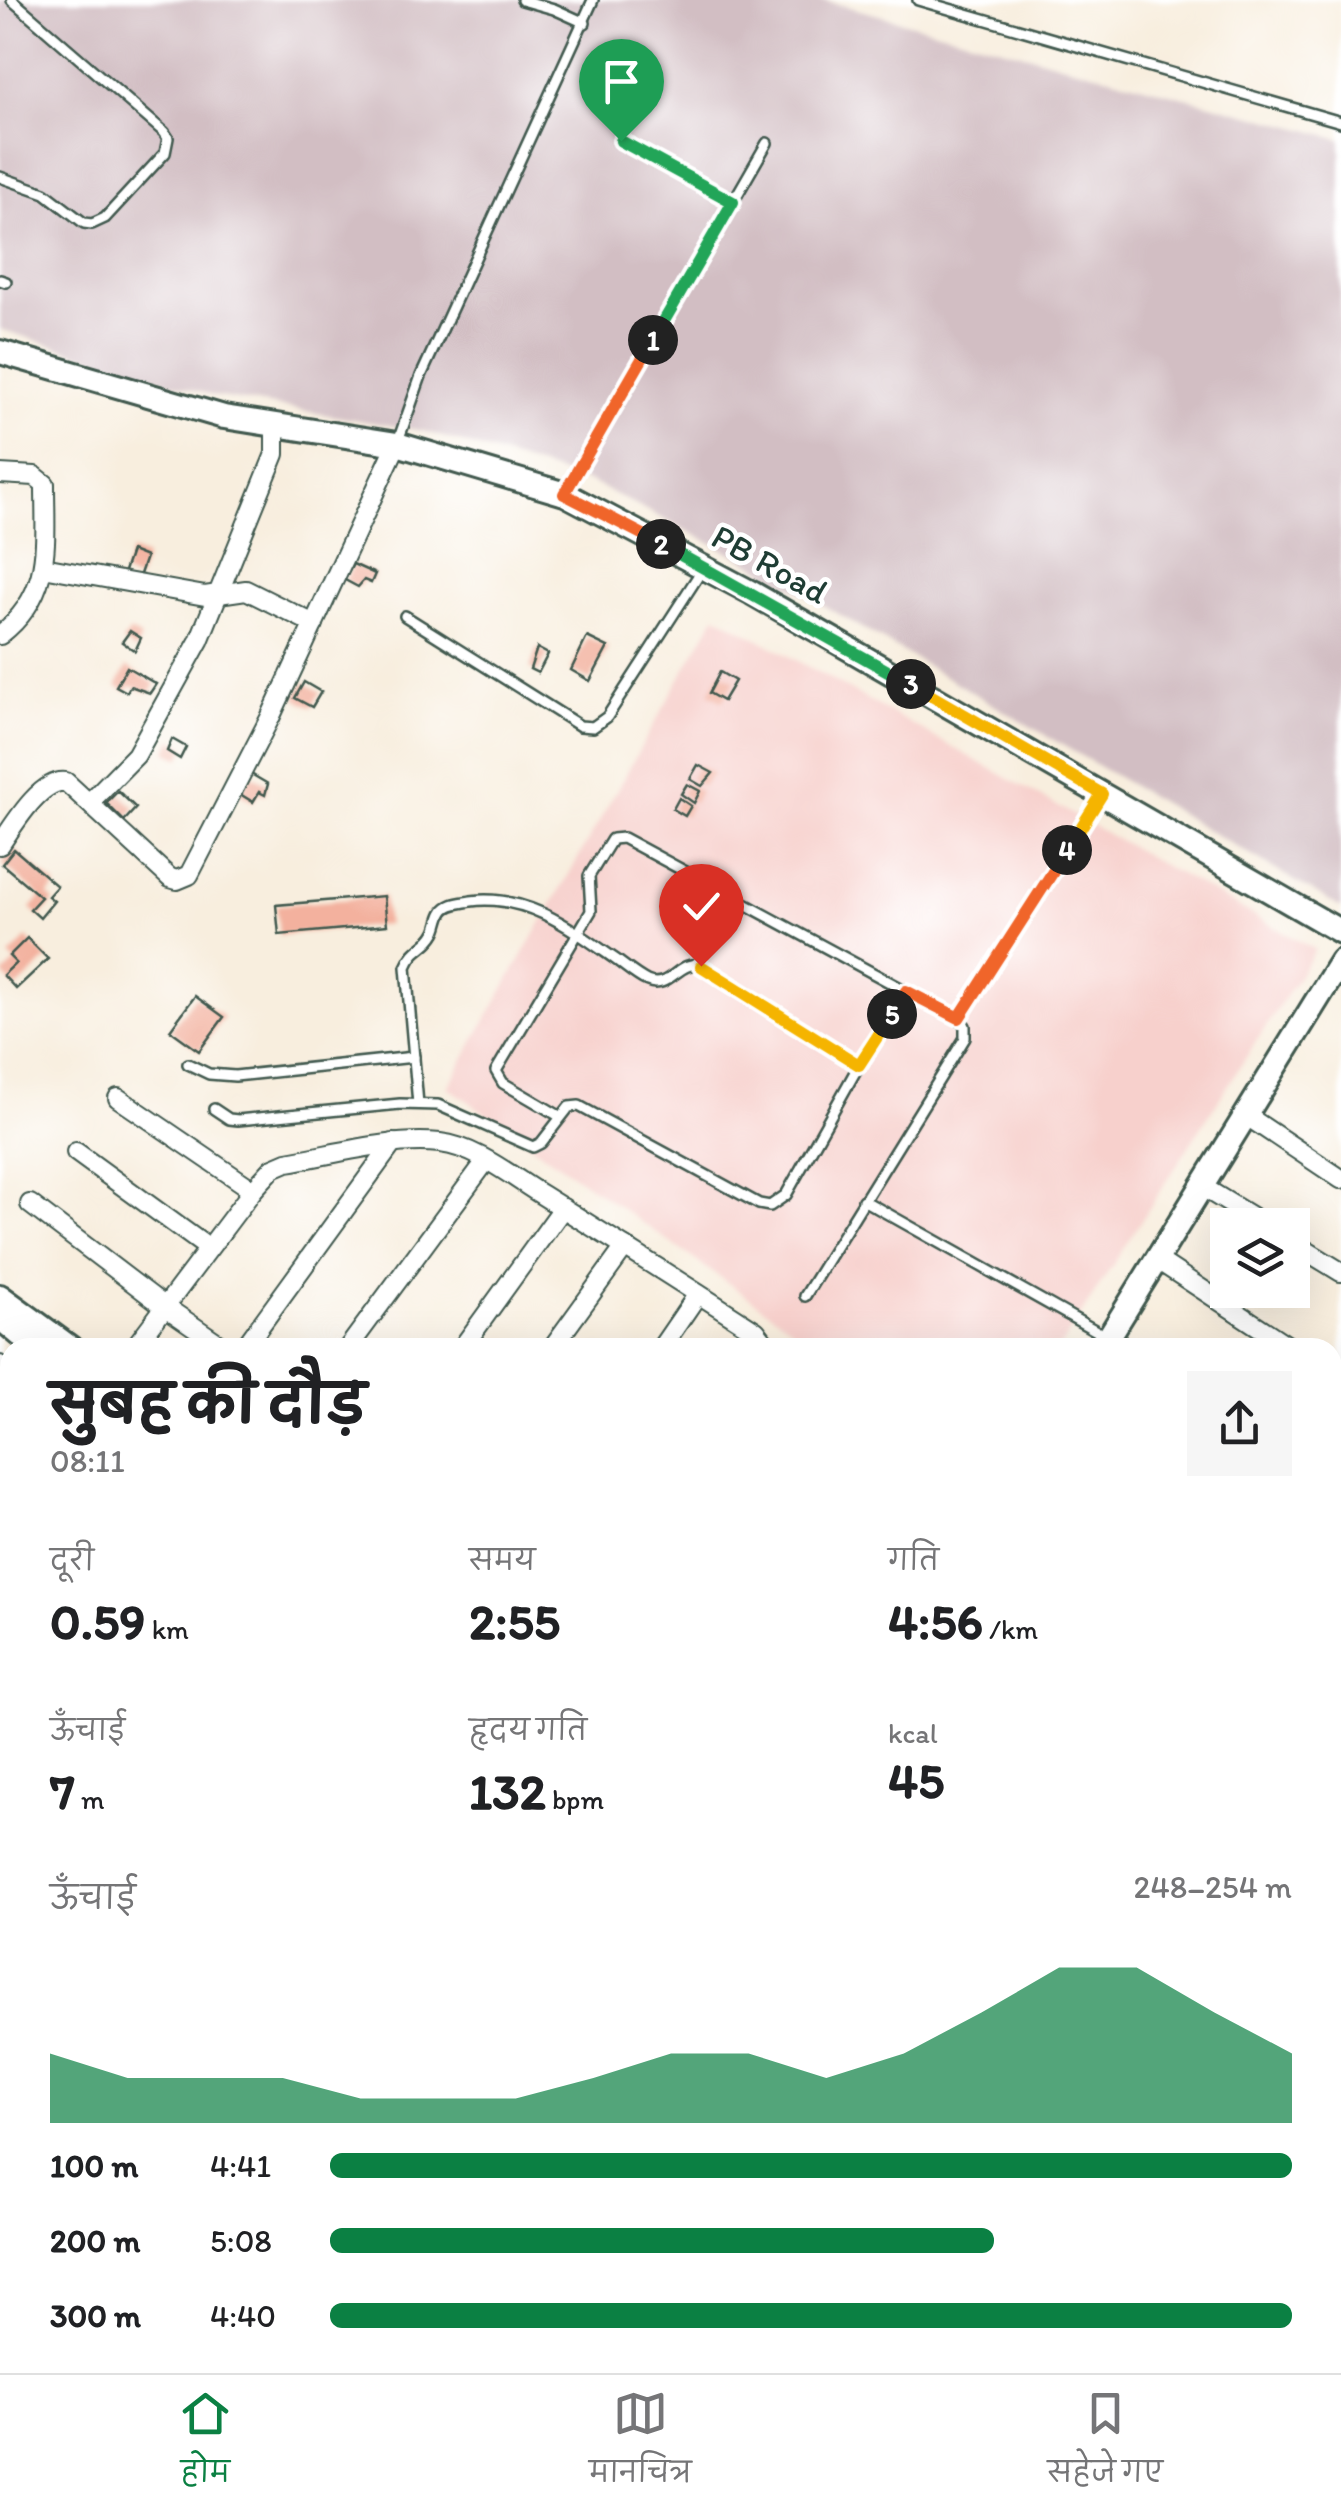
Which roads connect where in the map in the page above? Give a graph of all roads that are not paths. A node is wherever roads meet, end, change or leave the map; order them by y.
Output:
1 (12, 0) edge
2 (522, 0) edge
3 (592, 0) edge
4 (918, 0) edge
5 (584, 23) junction
6 (1341, 122) edge
7 (621, 141) dead end
8 (767, 144) dead end
9 (0, 177) edge
10 (733, 202) junction
11 (0, 352) edge
12 (275, 425) junction
13 (397, 444) junction
14 (0, 474) edge
15 (564, 494) junction
16 (43, 567) junction
17 (704, 567) junction
18 (216, 596) junction
19 (406, 616) dead end
20 (314, 624) junction
21 (0, 635) edge
22 (1102, 794) junction
23 (89, 803) junction
24 (0, 845) edge
25 (1341, 932) edge
26 (579, 934) junction
27 (1341, 961) edge
28 (906, 991) junction
29 (959, 1018) junction
30 (414, 1057) junction
31 (188, 1064) dead end
32 (859, 1065) junction
33 (118, 1098) dead end
34 (418, 1104) junction
35 (214, 1109) dead end
36 (1244, 1114) junction
37 (561, 1116) junction
38 (394, 1144) junction
39 (76, 1152) dead end
40 (486, 1161) junction
41 (1341, 1179) edge
42 (1201, 1186) junction
43 (253, 1190) junction
44 (863, 1200) junction
45 (30, 1204) dead end
46 (563, 1208) junction
47 (1237, 1208) edge
48 (625, 1247) junction
49 (208, 1248) junction
50 (1310, 1253) edge
51 (1156, 1259) junction
52 (1341, 1272) edge
53 (698, 1294) junction
54 (0, 1296) edge
55 (805, 1296) dead end
56 (164, 1306) junction
57 (0, 1318) edge
58 (34, 1338) edge
59 (37, 1338) edge
60 (141, 1338) edge
61 (210, 1338) edge
62 (251, 1338) edge
63 (355, 1338) edge
64 (469, 1338) edge
65 (559, 1338) edge
66 (667, 1338) edge
67 (761, 1338) edge
68 (1102, 1338) edge
69 (1115, 1338) edge
70 (1276, 1338) edge

1 - 9 lane
2 - 5 lane
3 - 5 lane
4 - 6 lane
5 - 13 lane
7 - 10 lane
8 - 10 lane
10 - 15 lane
11 - 12 street, PB Road
12 - 13 street, PB Road
12 - 18 street
13 - 15 street, PB Road
13 - 20 street
14 - 16 street
15 - 17 street, PB Road
16 - 18 street
16 - 21 street
17 - 19 lane
17 - 22 street, PB Road
18 - 20 street
18 - 23 street
20 - 23 street
22 - 25 street, PB Road
22 - 29 lane
23 - 24 street
26 - 28 lane
26 - 30 lane
26 - 32 lane
26 - 37 lane
27 - 36 street
28 - 29 lane
28 - 32 lane
29 - 44 lane
30 - 31 lane
30 - 34 lane
32 - 37 lane
33 - 43 street
34 - 35 lane
34 - 37 lane
36 - 41 street
36 - 42 street
38 - 40 street
38 - 43 street
38 - 62 street
39 - 49 street
40 - 46 street
40 - 63 street
42 - 47 street
42 - 51 street
43 - 49 street
44 - 55 lane
44 - 68 lane
45 - 56 street
46 - 48 street
46 - 64 street
48 - 53 street
48 - 65 street
49 - 56 street
50 - 52 street
51 - 69 street
51 - 70 street
53 - 66 street
53 - 67 street
54 - 59 street
56 - 60 street
56 - 61 street
57 - 58 street

